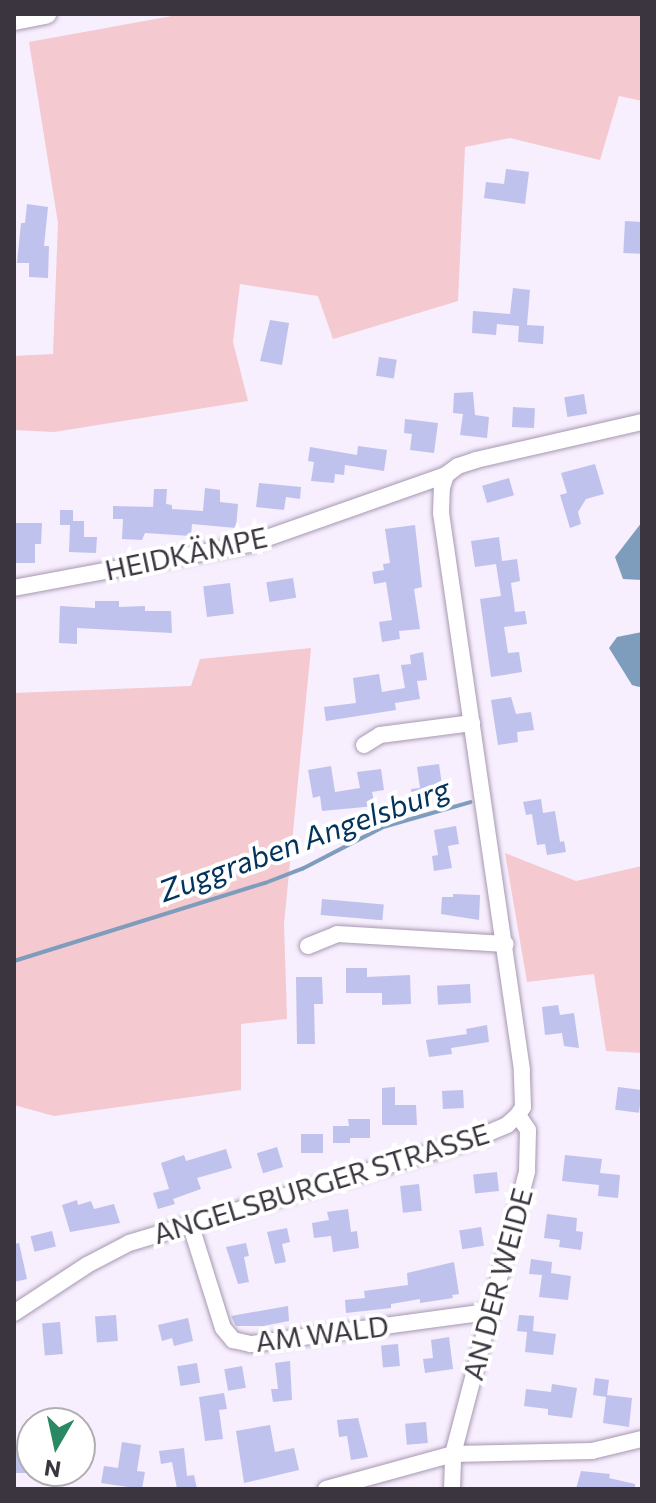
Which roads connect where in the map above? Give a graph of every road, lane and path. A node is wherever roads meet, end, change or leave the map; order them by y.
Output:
1 (46, 14) edge
2 (14, 20) edge
3 (642, 422) edge
4 (444, 482) junction
5 (14, 588) edge
6 (472, 723) junction
7 (364, 745) dead end
8 (506, 944) junction
9 (308, 946) dead end
10 (518, 1115) junction
11 (190, 1223) junction
12 (489, 1312) junction
13 (14, 1313) edge
14 (642, 1439) edge
15 (453, 1454) junction
16 (326, 1489) edge
17 (452, 1489) edge

1 - 2 main road
3 - 4 street, HEIDKÄMPE
4 - 5 street, HEIDKÄMPE
4 - 6 street, ANGELSBURGER STRASSE
6 - 7 street
6 - 8 street, ANGELSBURGER STRASSE
8 - 9 street
8 - 10 street, ANGELSBURGER STRASSE
10 - 11 street, ANGELSBURGER STRASSE
10 - 12 street, AN DER WEIDE
11 - 12 street, AM WALD
11 - 13 street, ANGELSBURGER STRASSE
12 - 15 street, AN DER WEIDE
14 - 15 street
15 - 16 street
15 - 17 street, AN DER WEIDE

